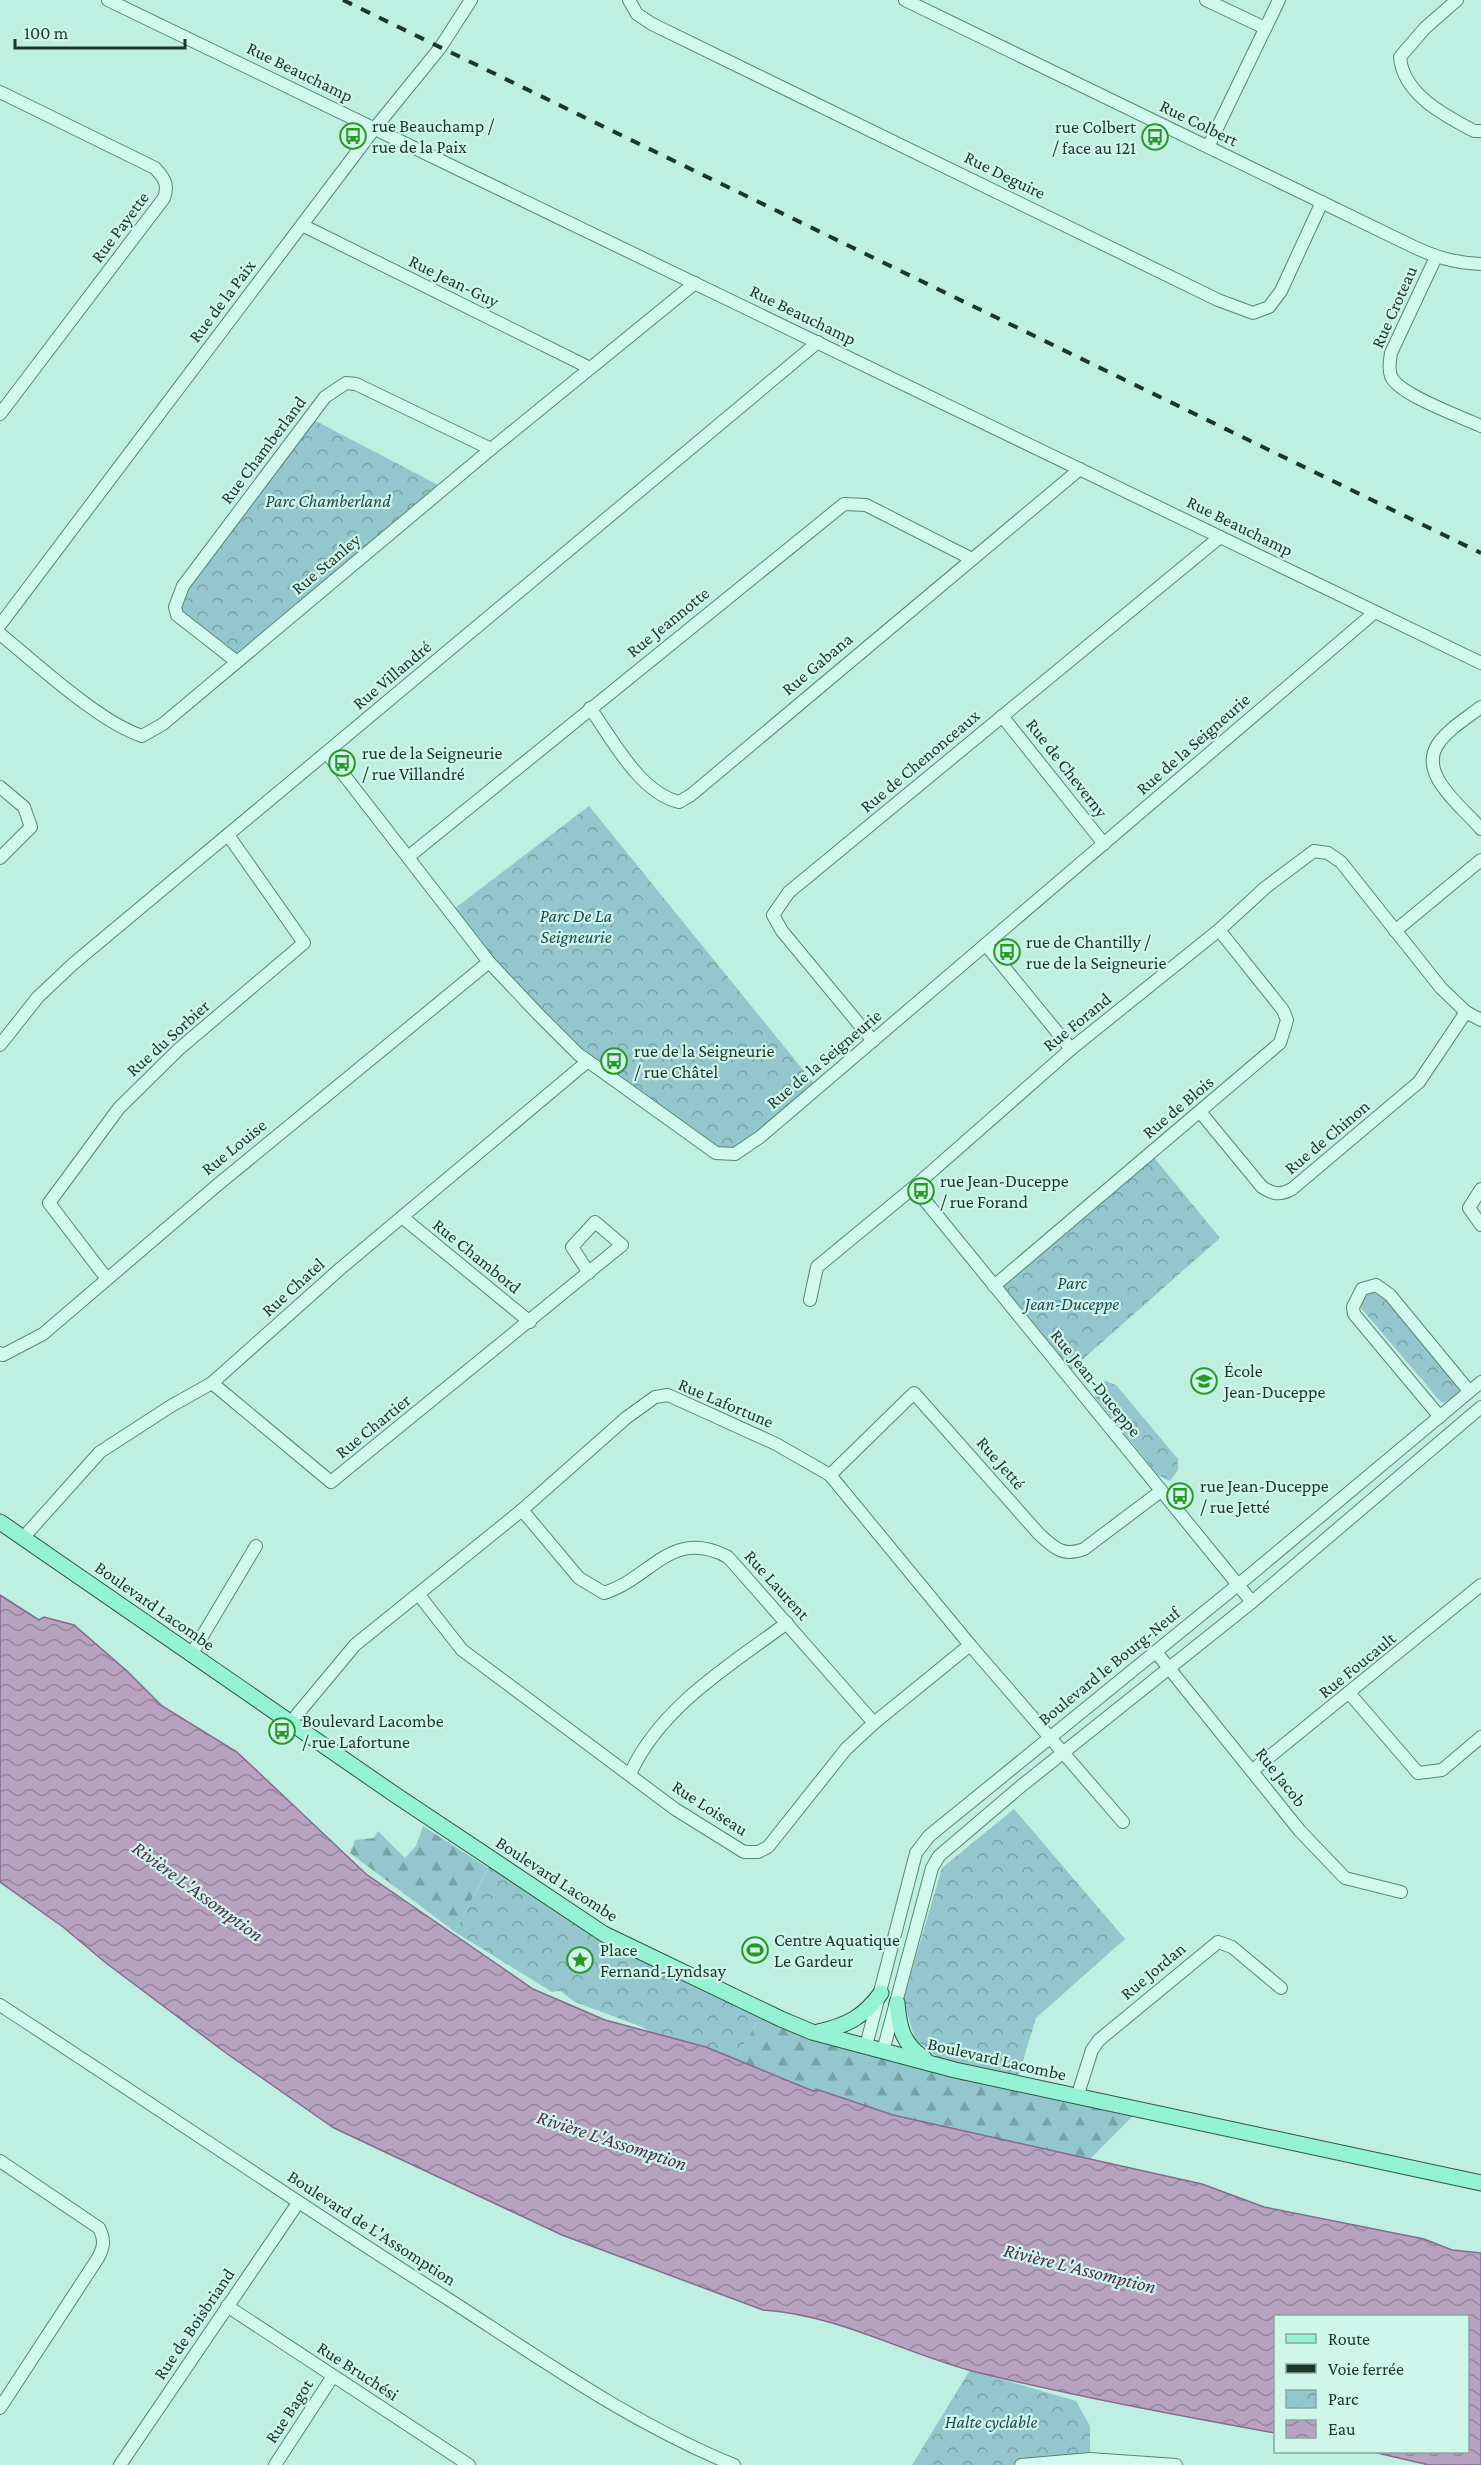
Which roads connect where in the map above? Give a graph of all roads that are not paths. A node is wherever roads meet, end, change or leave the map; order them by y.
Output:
1 (108, 0) edge
2 (471, 0) edge
3 (629, 0) edge
4 (905, 0) edge
5 (1206, 0) edge
6 (1279, 0) edge
7 (1453, 1) edge
8 (1265, 28) junction
9 (0, 92) edge
10 (375, 128) junction
11 (1481, 131) edge
12 (1208, 147) junction
13 (1323, 202) junction
14 (302, 225) junction
15 (1436, 257) junction
16 (1481, 264) edge
17 (695, 283) junction
18 (818, 342) junction
19 (590, 369) junction
20 (0, 414) edge
21 (1481, 426) edge
22 (491, 449) junction
23 (1080, 469) junction
24 (1220, 537) junction
25 (970, 558) junction
26 (1375, 612) junction
27 (0, 624) edge
28 (0, 634) edge
29 (237, 662) junction
30 (1481, 663) edge
31 (1481, 707) edge
32 (590, 708) junction
33 (1002, 716) junction
34 (327, 753) junction
35 (0, 787) edge
36 (1481, 829) edge
37 (228, 835) junction
38 (1104, 844) junction
39 (408, 857) junction
40 (0, 858) edge
41 (1481, 860) edge
42 (1219, 930) junction
43 (1395, 931) junction
44 (986, 945) junction
45 (489, 962) junction
46 (1466, 1012) junction
47 (1481, 1020) edge
48 (873, 1041) junction
49 (0, 1045) edge
50 (1071, 1049) junction
51 (588, 1061) junction
52 (1200, 1113) junction
53 (914, 1187) junction
54 (1481, 1189) edge
55 (402, 1217) junction
56 (1481, 1225) edge
57 (589, 1273) dead end
58 (107, 1279) junction
59 (994, 1286) junction
60 (810, 1300) dead end
61 (530, 1322) junction
62 (0, 1353) edge
63 (1481, 1382) edge
64 (212, 1383) junction
65 (1469, 1391) junction
66 (1481, 1407) edge
67 (1440, 1417) junction
68 (830, 1475) junction
69 (1161, 1491) junction
70 (522, 1510) junction
71 (0, 1522) edge
72 (23, 1538) junction
73 (256, 1546) dead end
74 (1238, 1585) junction
75 (1481, 1585) edge
76 (418, 1595) junction
77 (1252, 1602) junction
78 (787, 1623) junction
79 (970, 1645) junction
80 (1156, 1652) junction
81 (191, 1655) junction
82 (1170, 1669) junction
83 (1350, 1694) junction
84 (290, 1723) junction
85 (874, 1723) junction
86 (1481, 1737) edge
87 (1049, 1738) junction
88 (1062, 1754) junction
89 (1253, 1770) junction
90 (630, 1774) junction
91 (1123, 1822) dead end
92 (1401, 1892) dead end
93 (1281, 1989) dead end
94 (881, 1993) junction
95 (897, 2002) junction
96 (0, 2005) edge
97 (816, 2033) junction
98 (866, 2046) junction
99 (883, 2051) junction
100 (934, 2064) junction
101 (1077, 2097) junction
102 (2, 2168) edge
103 (1481, 2183) edge
104 (298, 2203) junction
105 (227, 2306) junction
106 (333, 2376) junction
107 (0, 2407) edge
108 (120, 2465) edge
109 (275, 2465) edge
110 (469, 2465) edge
111 (734, 2465) edge
112 (1021, 2465) edge
113 (1176, 2465) edge

1 - 10 street, Rue Beauchamp
2 - 10 street, Rue de la Paix
3 - 13 street, Rue Deguire
4 - 12 street, Rue Colbert
5 - 8 street
6 - 8 street
7 - 11 street
8 - 12 street
9 - 20 street, Rue Payette
10 - 14 street, Rue de la Paix
10 - 17 street, Rue Beauchamp
12 - 13 street, Rue Colbert
13 - 15 street, Rue Colbert
14 - 19 street, Rue Jean-Guy
14 - 27 street, Rue de la Paix
15 - 16 street, Rue Colbert
15 - 21 street, Rue Croteau
17 - 18 street, Rue Beauchamp
17 - 19 street, Rue Stanley
18 - 23 street, Rue Beauchamp
18 - 34 street, Rue Villandré
19 - 22 street, Rue Stanley
22 - 29 street, Rue Stanley
22 - 29 street, Rue Chamberland
23 - 24 street, Rue Beauchamp
23 - 25 street, Rue Gabana
24 - 26 street, Rue Beauchamp
24 - 33 street, Rue de Chenonceaux
25 - 32 street, Rue Jeannotte
25 - 32 street, Rue Gabana
26 - 30 street, Rue Beauchamp
26 - 38 street, Rue de la Seigneurie
28 - 29 street, Rue Stanley
31 - 36 street
32 - 39 street, Rue Jeannotte
33 - 38 street, Rue de Cheverny
33 - 48 street, Rue de Chenonceaux
34 - 37 street, Rue Villandré
34 - 39 street, Rue de la Seigneurie
35 - 40 street
37 - 49 street, Rue Villandré
37 - 58 street, Rue du Sorbier
38 - 44 street, Rue de la Seigneurie
39 - 45 street, Rue de la Seigneurie
41 - 43 street
42 - 43 street, Rue Forand
42 - 50 street, Rue Forand
42 - 52 street, Rue de Blois
43 - 46 street, Rue Forand
44 - 48 street, Rue de la Seigneurie
44 - 50 street
45 - 51 street, Rue de la Seigneurie
45 - 58 street, Rue Louise
46 - 47 street, Rue Forand
46 - 52 street, Rue de Chinon
48 - 51 street, Rue de la Seigneurie
50 - 53 street, Rue Forand
51 - 55 street, Rue Chatel
52 - 59 street, Rue de Blois
53 - 59 street, Rue Jean-Duceppe
53 - 60 street, Rue Forand
54 - 56 street
55 - 61 street, Rue Chambord
55 - 64 street, Rue Chatel
57 - 61 street
58 - 62 street, Rue Louise
59 - 69 street, Rue Jean-Duceppe
61 - 64 street, Rue Chartier
63 - 65 street, Boulevard le Bourg-Neuf
64 - 72 street, Rue Chatel
65 - 67 street, Boulevard le Bourg-Neuf
65 - 67 street
66 - 77 street
67 - 74 street, Boulevard le Bourg-Neuf
68 - 69 street, Rue Jetté
68 - 70 street, Rue Lafortune
68 - 79 street, Rue Lafortune
69 - 74 street, Rue Jean-Duceppe
70 - 76 street, Rue Lafortune
70 - 78 street, Rue Laurent
71 - 72 main road, Boulevard Lacombe
72 - 81 main road, Boulevard Lacombe
73 - 81 street
74 - 77 street, Rue Jean-Duceppe
74 - 80 street, Boulevard le Bourg-Neuf
75 - 83 street, Rue Foucault
76 - 84 street, Rue Lafortune
76 - 90 street, Rue Loiseau
77 - 82 street
78 - 85 street, Rue Laurent
78 - 90 street
79 - 85 street, Rue Loiseau
79 - 87 street, Rue Lafortune
80 - 82 street, Rue Jacob
80 - 87 street, Boulevard le Bourg-Neuf
81 - 84 main road, Boulevard Lacombe
82 - 88 street
82 - 89 street, Rue Jacob
83 - 86 street
83 - 89 street, Rue Foucault
84 - 97 main road, Boulevard Lacombe
85 - 90 street, Rue Loiseau
87 - 88 street, Rue Lafortune
87 - 94 street, Boulevard le Bourg-Neuf
88 - 91 street, Rue Lafortune
88 - 95 street
89 - 92 street, Rue Jacob
93 - 101 street, Rue Jordan
94 - 97 main road
94 - 98 street, Boulevard le Bourg-Neuf
95 - 99 street
95 - 100 main road
96 - 104 street, Boulevard de L'Assomption
97 - 98 main road, Boulevard Lacombe
98 - 99 main road, Boulevard Lacombe
99 - 100 main road, Boulevard Lacombe
100 - 101 main road, Boulevard Lacombe
101 - 103 main road, Boulevard Lacombe
102 - 107 street
104 - 105 street, Rue de Boisbriand
104 - 111 street, Boulevard de L'Assomption
105 - 106 street, Rue Bruchési
105 - 108 street, Rue de Boisbriand
106 - 109 street, Rue Bagot
106 - 110 street, Rue Bruchési
112 - 113 street

